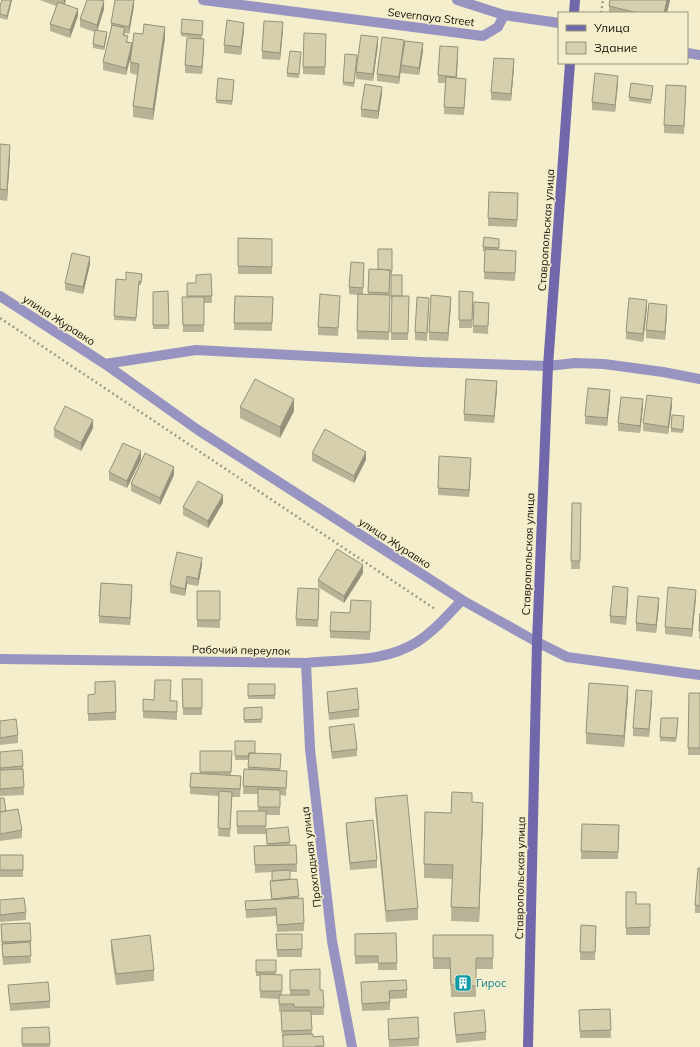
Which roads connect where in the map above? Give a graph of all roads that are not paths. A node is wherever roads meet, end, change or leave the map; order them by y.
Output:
1 (202, 0) edge
2 (457, 0) edge
3 (575, 0) edge
4 (574, 12) edge
5 (504, 15) junction
6 (558, 23) edge
7 (688, 53) edge
8 (700, 55) edge
9 (570, 64) edge
10 (0, 296) edge
11 (105, 364) junction
12 (548, 366) junction
13 (700, 379) edge
14 (462, 600) junction
15 (537, 642) junction
16 (0, 658) edge
17 (306, 663) junction
18 (700, 675) edge
19 (352, 1047) edge
20 (528, 1047) edge

1 - 5 street, Severnaya Street
2 - 5 street, Severnaya Street
3 - 4 street
5 - 6 street, Severnaya Street
7 - 8 street
9 - 12 street, Ставропольская улица
10 - 11 street, улица Журавко
11 - 12 street
11 - 14 street, улица Журавко
12 - 13 street
12 - 15 street, Ставропольская улица
14 - 15 street, улица Журавко
14 - 17 street, Рабочий переулок
15 - 18 street, улица Журавко
15 - 20 street, Ставропольская улица
16 - 17 street, Рабочий переулок
17 - 19 street, Прохладная улица

